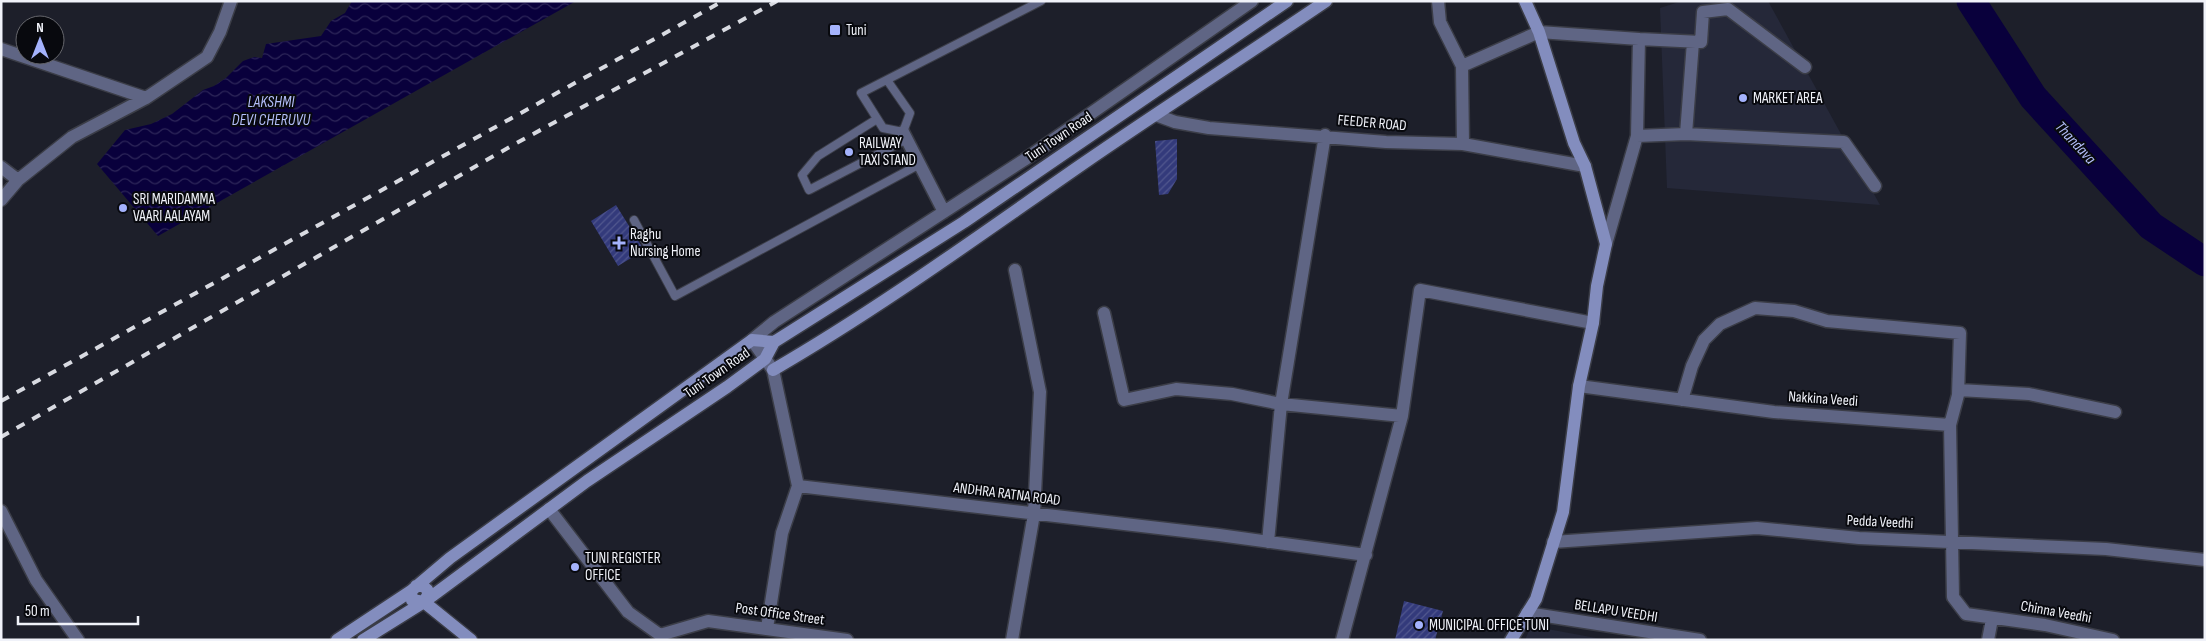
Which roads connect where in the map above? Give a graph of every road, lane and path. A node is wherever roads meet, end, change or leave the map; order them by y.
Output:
1 (231, 1) edge
2 (1041, 1) edge
3 (1252, 1) edge
4 (1287, 1) edge
5 (1326, 1) edge
6 (1438, 1) edge
7 (1525, 1) edge
8 (1539, 32) junction
9 (1639, 39) junction
10 (1694, 42) junction
11 (1, 49) edge
12 (1462, 66) junction
13 (1805, 67) dead end
14 (887, 80) junction
15 (146, 98) junction
16 (1156, 115) junction
17 (877, 119) junction
18 (1686, 134) junction
19 (905, 135) junction
20 (1325, 135) junction
21 (1637, 136) junction
22 (1463, 144) junction
23 (920, 164) junction
24 (1585, 166) junction
25 (1, 167) edge
26 (18, 180) junction
27 (1875, 186) dead end
28 (1, 200) edge
29 (944, 212) junction
30 (634, 220) dead end
31 (1606, 244) junction
32 (1015, 270) dead end
33 (1104, 313) dead end
34 (1593, 323) junction
35 (752, 340) junction
36 (774, 342) junction
37 (765, 359) junction
38 (773, 370) junction
39 (1579, 386) junction
40 (1959, 390) junction
41 (1682, 400) junction
42 (1281, 404) junction
43 (2115, 412) dead end
44 (1402, 416) junction
45 (1950, 424) junction
46 (798, 486) junction
47 (549, 509) junction
48 (1, 511) edge
49 (1034, 514) junction
50 (1268, 542) junction
51 (1553, 542) junction
52 (1952, 542) junction
53 (1366, 555) junction
54 (2205, 560) edge
55 (413, 588) junction
56 (424, 602) junction
57 (1527, 613) junction
58 (1992, 619) junction
59 (767, 628) junction
60 (78, 640) edge
61 (337, 640) edge
62 (363, 640) edge
63 (471, 640) edge
64 (847, 640) edge
65 (1012, 640) edge
66 (1342, 640) edge
67 (1512, 640) edge
68 (1700, 640) edge
69 (1988, 640) edge
70 (2113, 640) edge

1 - 15 street
2 - 14 lane
3 - 29 street
4 - 36 street, Tuni Town Road
5 - 16 street
6 - 12 street
7 - 8 street
8 - 9 street
8 - 12 street
8 - 24 street
9 - 10 street
9 - 21 street
10 - 13 street
10 - 18 street
11 - 15 street
12 - 22 street
14 - 17 lane
14 - 19 lane
15 - 26 street
16 - 20 street, FEEDER ROAD
16 - 38 street
17 - 19 lane
17 - 19 lane
18 - 21 street
18 - 27 street
19 - 23 street
20 - 22 street, FEEDER ROAD
20 - 42 street
21 - 31 street
22 - 24 street, FEEDER ROAD
23 - 29 street
23 - 30 lane
24 - 31 street
25 - 26 street
26 - 28 street
29 - 35 street
31 - 34 street
32 - 49 street
33 - 42 street
34 - 39 street
34 - 44 street
35 - 36 street, Tuni Town Road
35 - 37 street
35 - 55 street, Tuni Town Road
36 - 37 street, Tuni Town Road
37 - 38 street
37 - 47 street, Tuni Town Road
38 - 46 street
39 - 41 street, Nakkina Veedi
39 - 51 street
40 - 41 street
40 - 43 street
40 - 45 street
41 - 45 street, Nakkina Veedi
42 - 44 street
42 - 50 street
44 - 53 street
45 - 52 street
46 - 49 street, ANDHRA RATNA ROAD
46 - 59 street
47 - 56 street, Tuni Town Road
47 - 59 street, Post Office Street
48 - 60 street
49 - 50 street, ANDHRA RATNA ROAD
49 - 65 street
50 - 53 street, ANDHRA RATNA ROAD
51 - 52 street, Pedda Veedhi
51 - 57 street
52 - 54 street, Pedda Veedhi
52 - 58 street, Chinna Veedhi
53 - 66 street
55 - 56 street
55 - 61 street, Tuni Town Road
56 - 62 street, Tuni Town Road
56 - 63 street
57 - 67 street
57 - 68 street, BELLAPU VEEDHI
58 - 69 street
58 - 70 street, Chinna Veedhi
59 - 64 street, Post Office Street

